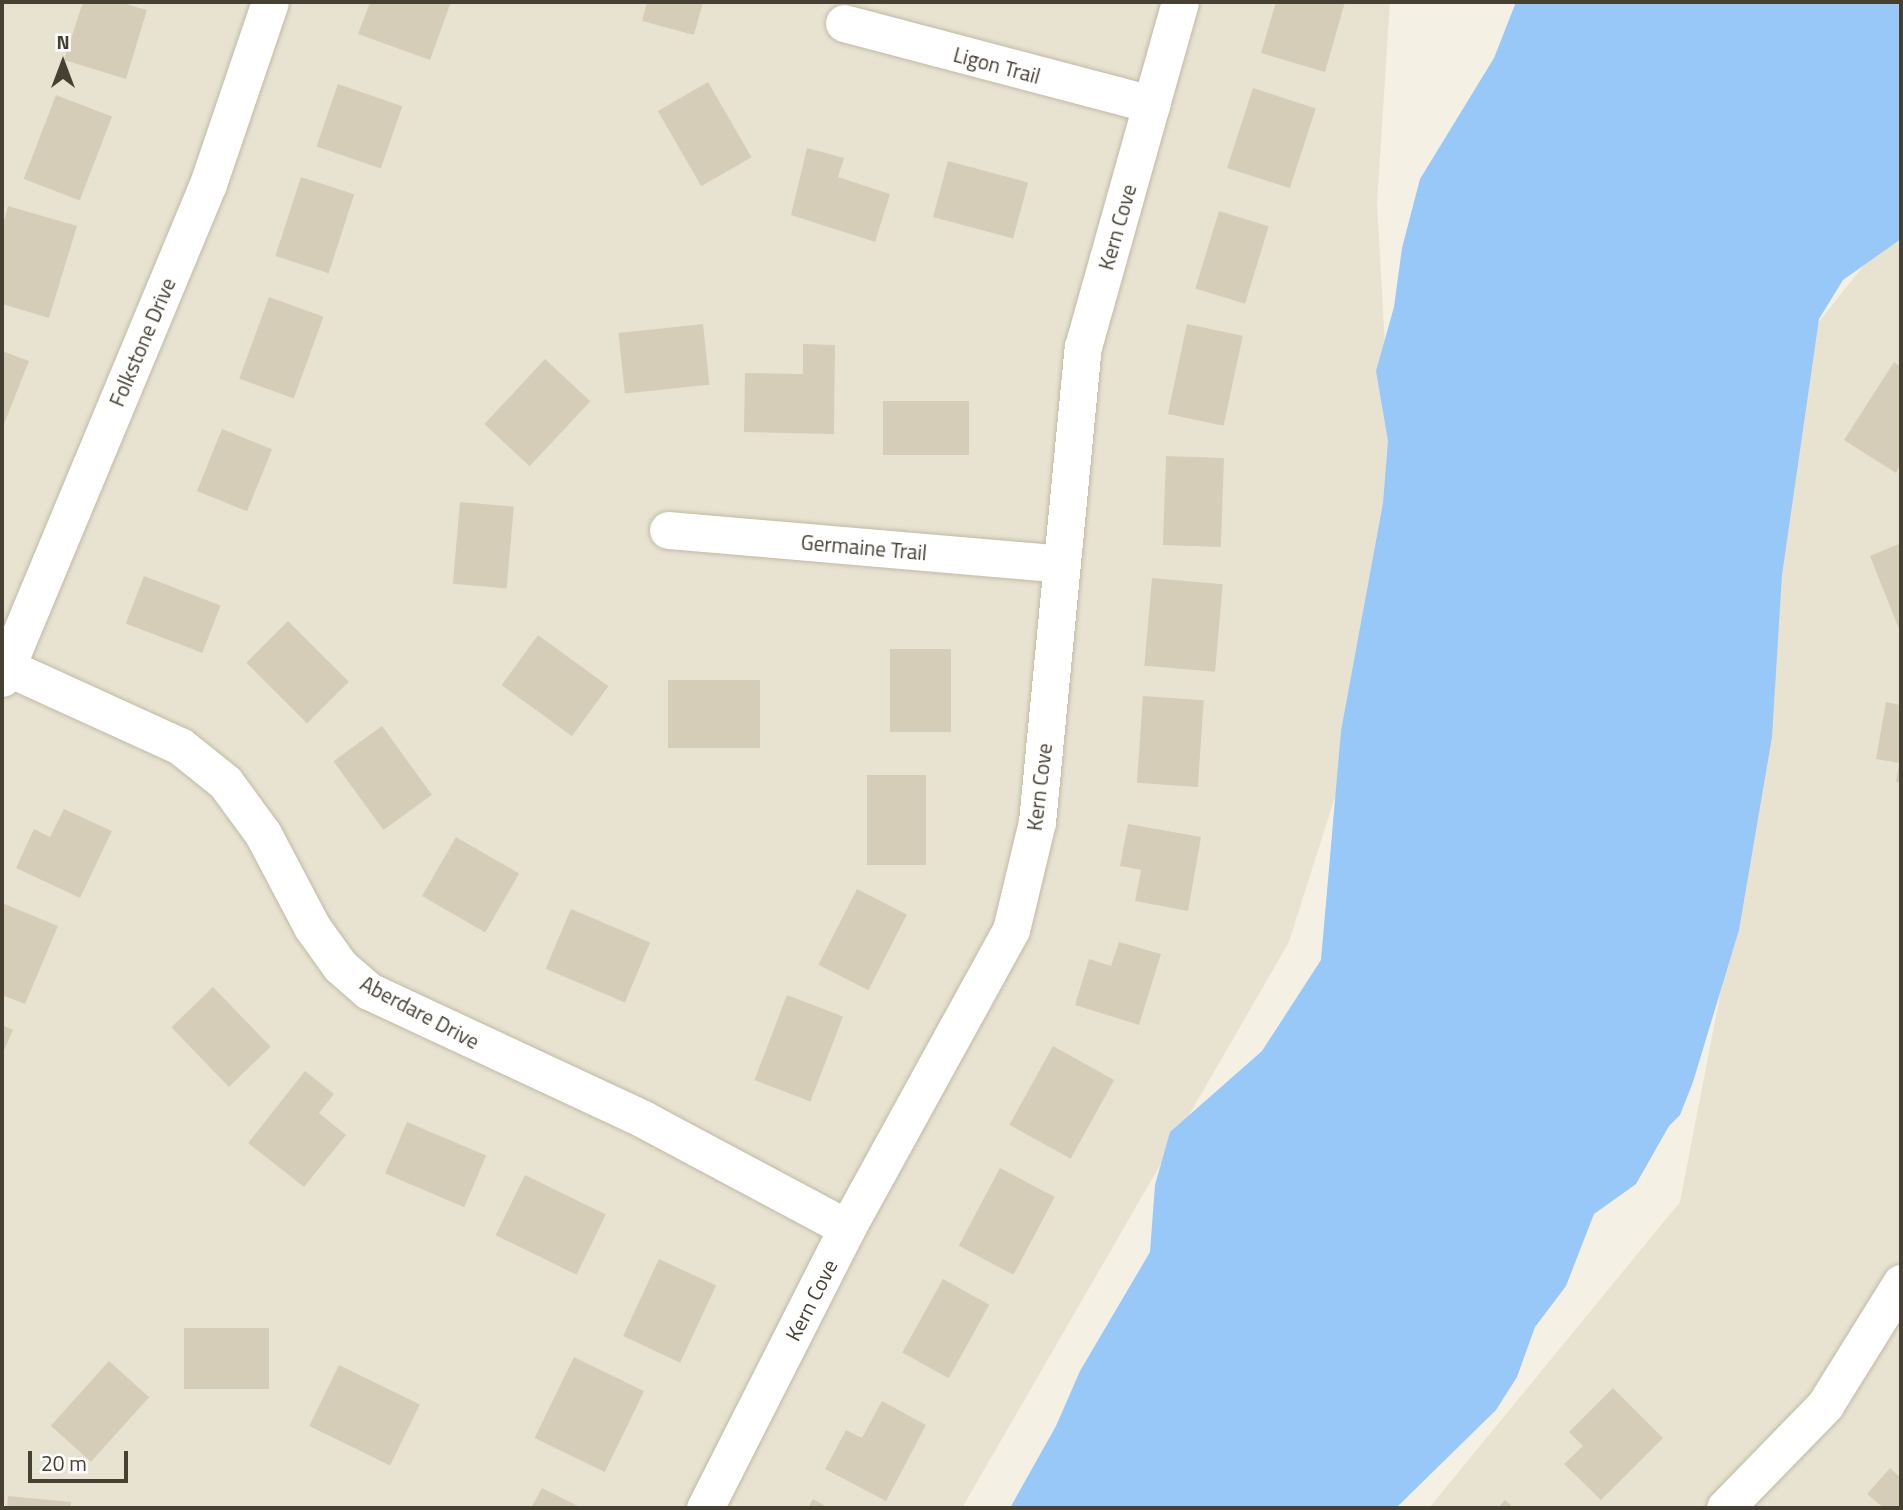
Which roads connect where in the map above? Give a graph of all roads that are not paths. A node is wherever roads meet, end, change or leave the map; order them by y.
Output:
1 (270, 2) edge
2 (1180, 2) edge
3 (844, 23) dead end
4 (1151, 104) junction
5 (668, 530) dead end
6 (1061, 564) junction
7 (3, 670) edge
8 (847, 1228) junction
9 (1901, 1283) edge
10 (705, 1508) edge
11 (1725, 1508) edge

1 - 7 street, Folkstone Drive
2 - 4 street, Kern Cove
3 - 4 street, Ligon Trail
4 - 6 street, Kern Cove
5 - 6 street, Germaine Trail
6 - 8 street, Kern Cove
7 - 8 street, Aberdare Drive
8 - 10 street, Kern Cove
9 - 11 street

